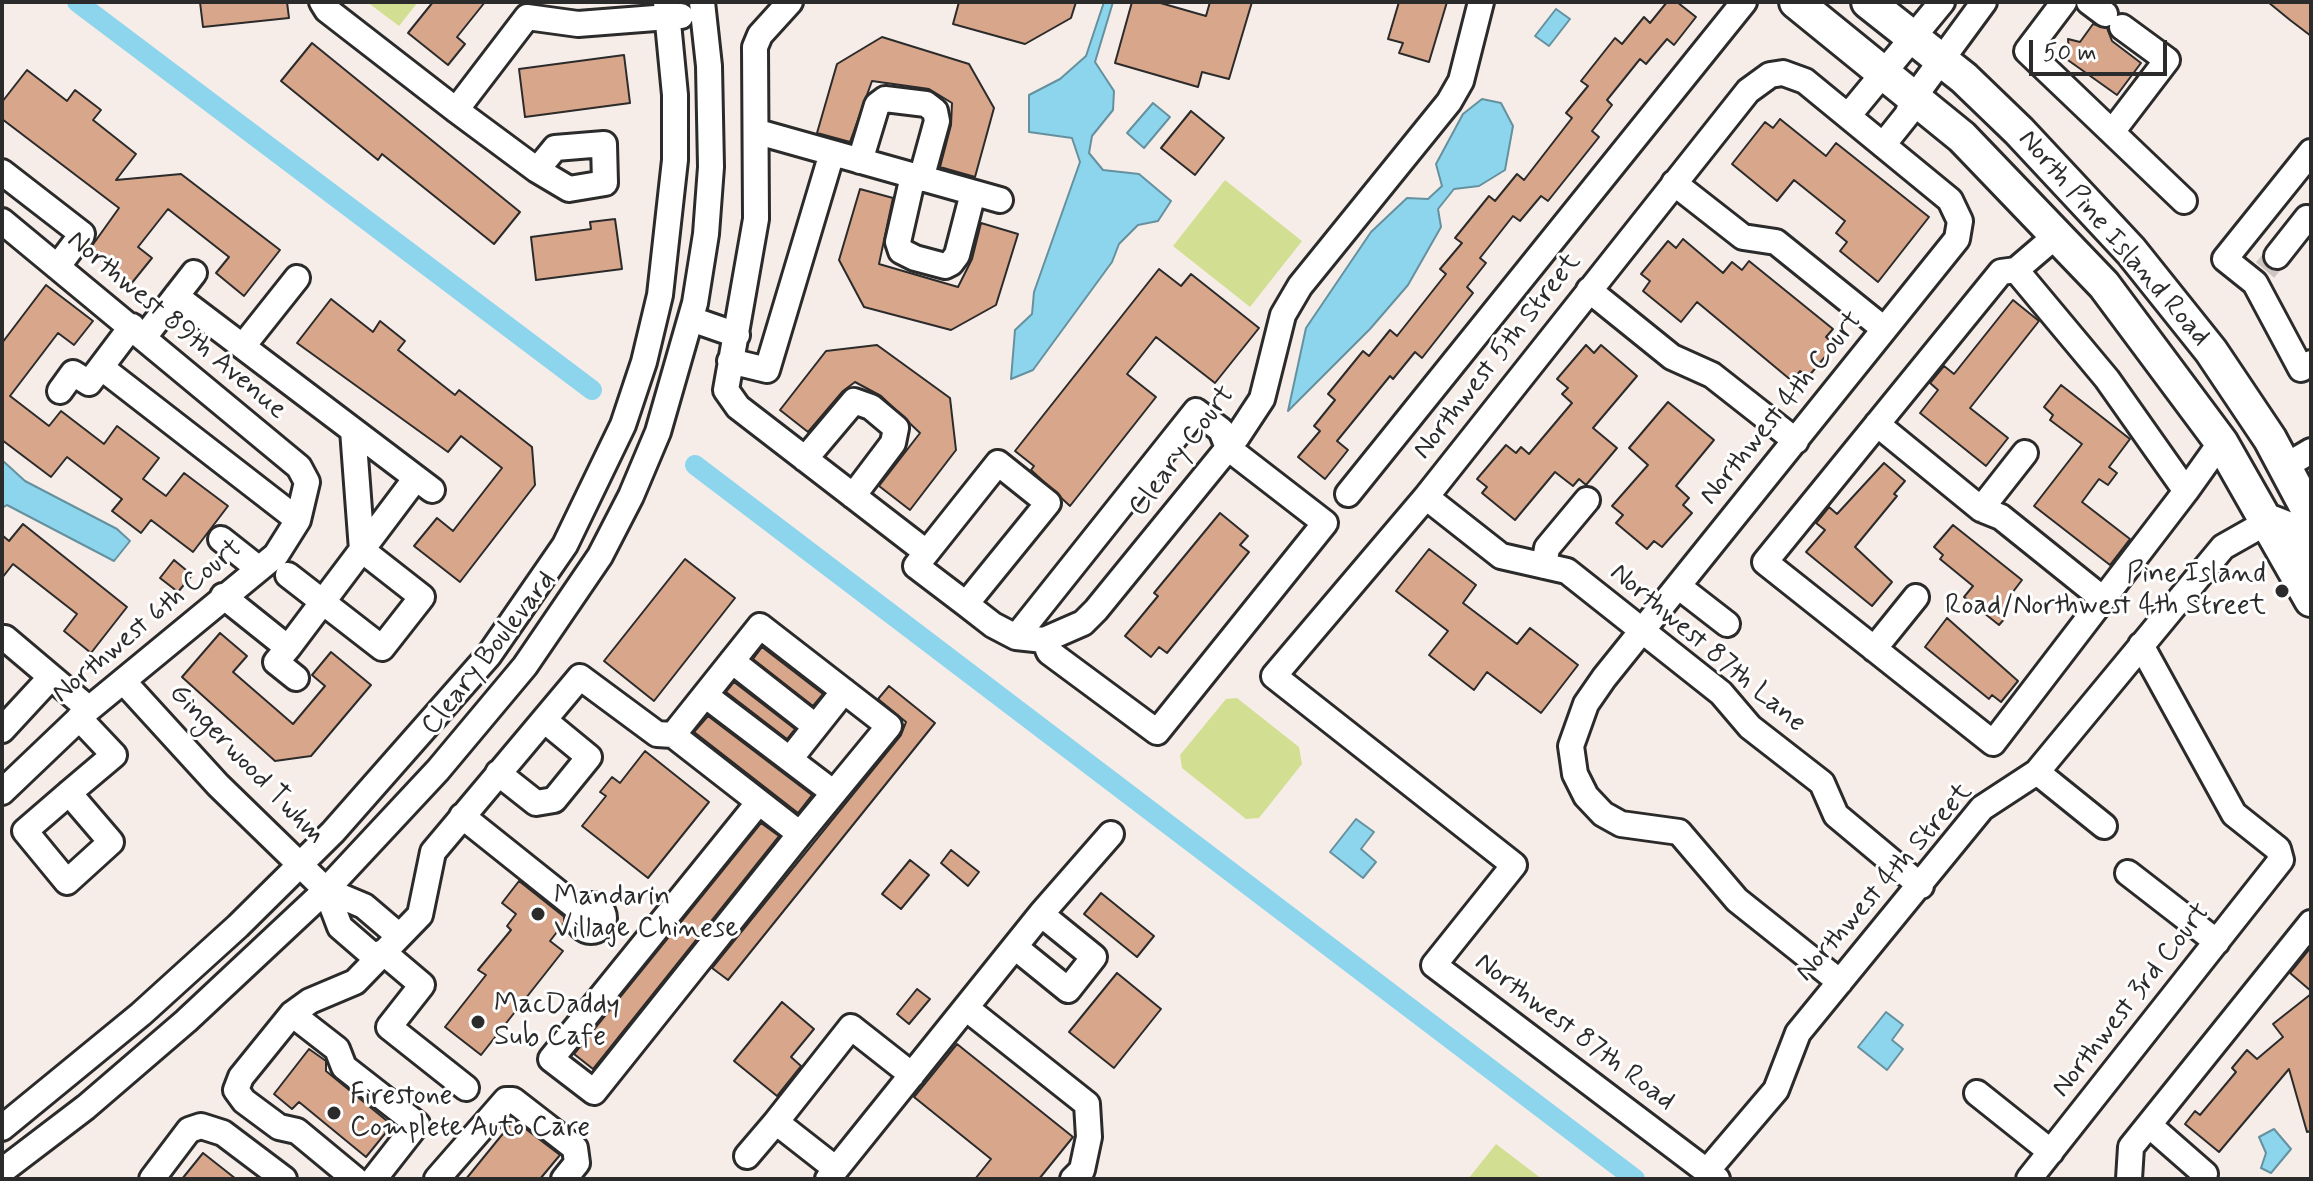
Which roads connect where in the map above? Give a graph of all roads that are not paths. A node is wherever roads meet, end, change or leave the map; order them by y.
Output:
1 (322, 2) edge
2 (790, 2) edge
3 (1481, 2) edge
4 (1744, 2) edge
5 (1796, 2) edge
6 (1868, 2) edge
7 (1942, 2) edge
8 (1984, 2) edge
9 (2064, 2) edge
10 (703, 8) edge
11 (666, 9) edge
12 (528, 10) edge
13 (2105, 14) edge
14 (1914, 38) junction
15 (1941, 60) junction
16 (1887, 73) junction
17 (1915, 96) junction
18 (456, 110) junction
19 (1848, 116) junction
20 (758, 132) junction
21 (2112, 132) junction
22 (1883, 145) junction
23 (2311, 152) edge
24 (832, 153) junction
25 (860, 161) junction
26 (537, 170) dead end
27 (2, 172) edge
28 (917, 178) junction
29 (1674, 183) junction
30 (973, 193) junction
31 (2277, 194) junction
32 (1000, 200) dead end
33 (2184, 201) dead end
34 (2309, 220) edge
35 (2, 221) edge
36 (2058, 234) junction
37 (58, 266) junction
38 (2016, 270) junction
39 (2266, 270) junction
40 (194, 273) dead end
41 (297, 278) dead end
42 (1589, 290) junction
43 (176, 296) junction
44 (691, 319) junction
45 (1884, 329) junction
46 (138, 331) junction
47 (737, 335) junction
48 (243, 346) junction
49 (730, 361) junction
50 (2311, 363) edge
51 (102, 368) junction
52 (60, 391) dead end
53 (1877, 424) junction
54 (353, 430) junction
55 (1796, 441) junction
56 (2221, 442) junction
57 (1228, 448) junction
58 (2025, 453) dead end
59 (805, 459) junction
60 (2298, 459) edge
61 (307, 482) joint
62 (2186, 491) junction
63 (1348, 494) dead end
64 (853, 496) junction
65 (1426, 497) junction
66 (1587, 500) dead end
67 (1981, 509) junction
68 (2311, 516) edge
69 (298, 520) junction
70 (2269, 521) junction
71 (221, 539) dead end
72 (362, 550) junction
73 (2311, 551) edge
74 (926, 552) junction
75 (1544, 566) junction
76 (259, 569) junction
77 (288, 575) dead end
78 (1678, 586) junction
79 (223, 596) junction
80 (1916, 597) dead end
81 (2103, 599) junction
82 (2311, 600) edge
83 (325, 603) junction
84 (966, 604) junction
85 (1727, 624) dead end
86 (1642, 631) junction
87 (1016, 637) junction
88 (1044, 640) junction
89 (2, 641) edge
90 (2141, 645) junction
91 (288, 648) junction
92 (1874, 649) junction
93 (732, 661) junction
94 (1274, 676) joint
95 (51, 677) junction
96 (296, 678) dead end
97 (124, 682) junction
98 (844, 691) junction
99 (705, 695) junction
100 (84, 714) junction
101 (544, 720) junction
102 (815, 726) junction
103 (2, 730) edge
104 (673, 735) junction
105 (790, 759) junction
106 (2037, 772) junction
107 (498, 773) junction
108 (2, 792) edge
109 (69, 793) dead end
110 (834, 793) junction
111 (759, 802) junction
112 (462, 816) junction
113 (2104, 826) dead end
114 (800, 834) junction
115 (1111, 834) dead end
116 (301, 864) junction
117 (2128, 873) dead end
118 (1921, 886) junction
119 (326, 890) junction
120 (581, 911) dead end
121 (1041, 914) junction
122 (2311, 923) edge
123 (2217, 942) junction
124 (1015, 947) junction
125 (386, 949) junction
126 (1840, 982) junction
127 (966, 1008) junction
128 (292, 1014) junction
129 (912, 1075) junction
130 (466, 1088) dead end
131 (1977, 1093) dead end
132 (776, 1122) junction
133 (2149, 1125) junction
134 (2, 1128) edge
135 (2051, 1152) junction
136 (747, 1156) dead end
137 (2, 1171) edge
138 (832, 1174) edge
139 (2205, 1174) dead end
140 (1712, 1175) edge
141 (2036, 1177) edge
142 (152, 1179) edge
143 (284, 1179) edge
144 (355, 1179) edge
145 (374, 1179) edge
146 (437, 1179) edge
147 (564, 1179) edge
148 (1073, 1179) edge
149 (2129, 1179) edge

1 - 18 street
2 - 20 street
3 - 57 street, Cleary Court
4 - 63 street
5 - 16 main road, North Pine Island Road
6 - 14 main road, North Pine Island Road
7 - 14 street
8 - 15 street
9 - 21 street
10 - 11 street
10 - 44 street, Cleary Boulevard
11 - 12 street
11 - 116 street, Cleary Boulevard
12 - 18 street
13 - 21 street
14 - 15 main road, North Pine Island Road
14 - 16 street
15 - 17 street
15 - 60 main road, North Pine Island Road
16 - 17 main road, North Pine Island Road
16 - 19 street
17 - 22 street
17 - 36 main road, North Pine Island Road
18 - 26 street
19 - 22 street
19 - 29 street, Northwest 5th Street
20 - 24 street
20 - 47 street
21 - 33 street
22 - 45 street, Northwest 4th Court
23 - 31 street
24 - 25 street
24 - 49 street
25 - 28 street
25 - 28 street
27 - 37 street
28 - 30 street
28 - 30 street
29 - 42 street, Northwest 5th Street
29 - 45 street
30 - 32 street
31 - 34 street
31 - 39 street
34 - 39 street
35 - 37 street, Northwest 89th Avenue
36 - 38 street
36 - 56 main road, North Pine Island Road
37 - 46 street, Northwest 89th Avenue
38 - 53 street
38 - 62 street
39 - 50 street
40 - 43 street
41 - 48 street
42 - 55 street
42 - 65 street, Northwest 5th Street
43 - 46 street
43 - 48 street
44 - 47 street
44 - 119 street, Cleary Boulevard
45 - 55 street, Northwest 4th Court
46 - 51 street
46 - 61 street, Northwest 89th Avenue
47 - 49 street
48 - 54 street
49 - 59 street
51 - 52 street
51 - 69 street
53 - 67 street
53 - 92 street
54 - 72 street
54 - 72 street
55 - 78 street, Northwest 4th Court
56 - 60 main road
56 - 62 street
56 - 70 main road, North Pine Island Road
57 - 87 street
57 - 88 street, Cleary Court
57 - 88 street
58 - 67 street
59 - 64 street
59 - 64 street
60 - 68 main road, North Pine Island Road
61 - 69 street, Northwest 6th Court
62 - 81 street
64 - 74 street
65 - 75 street, Northwest 87th Lane
65 - 94 street, Northwest 5th Street
66 - 75 street
67 - 81 street
69 - 76 street, Northwest 6th Court
70 - 73 main road
70 - 82 main road, North Pine Island Road
70 - 90 street, Northwest 4th Street
71 - 76 street
72 - 83 street
72 - 83 street
74 - 84 street, Cleary Court
74 - 84 street
75 - 86 street, Northwest 87th Lane
76 - 79 street, Northwest 6th Court
77 - 83 street
78 - 85 street
78 - 86 street, Northwest 4th Court
79 - 91 street
79 - 97 street, Northwest 6th Court
80 - 92 street
81 - 92 street
83 - 91 street
84 - 87 street, Cleary Court
86 - 118 street, Northwest 87th Lane
86 - 126 street, Northwest 4th Court
87 - 88 street, Cleary Court
89 - 95 street
90 - 106 street, Northwest 4th Street
90 - 123 street, Northwest 3rd Court
91 - 96 street
93 - 98 street
93 - 99 street
93 - 102 street
94 - 140 street, Northwest 87th Road
95 - 100 street
95 - 103 street
97 - 100 street, Northwest 6th Court
97 - 116 street, Gingerwood Twhm
98 - 102 street
98 - 110 street
99 - 104 street
99 - 105 street
100 - 108 street, Northwest 6th Court
100 - 109 street
101 - 104 street
101 - 107 street
101 - 107 street
102 - 105 street
104 - 111 street
105 - 110 street
106 - 113 street
106 - 118 street, Northwest 4th Street
107 - 112 street
110 - 114 street
111 - 114 street
111 - 114 street
112 - 120 street
112 - 125 street
115 - 121 street
116 - 119 street, Gingerwood Twhm
116 - 134 street, Cleary Boulevard
117 - 123 street
118 - 126 street, Northwest 4th Street
119 - 125 street
119 - 137 street, Cleary Boulevard
121 - 124 street
121 - 124 street
122 - 133 street
123 - 135 street, Northwest 3rd Court
124 - 127 street
125 - 128 street
125 - 130 street
126 - 140 street, Northwest 4th Street
127 - 129 street
127 - 148 street
128 - 144 street
128 - 145 street
129 - 132 street
129 - 138 street
131 - 135 street
132 - 136 street
132 - 138 street
133 - 139 street
133 - 149 street
135 - 141 street, Northwest 3rd Court
142 - 143 street
146 - 147 street

